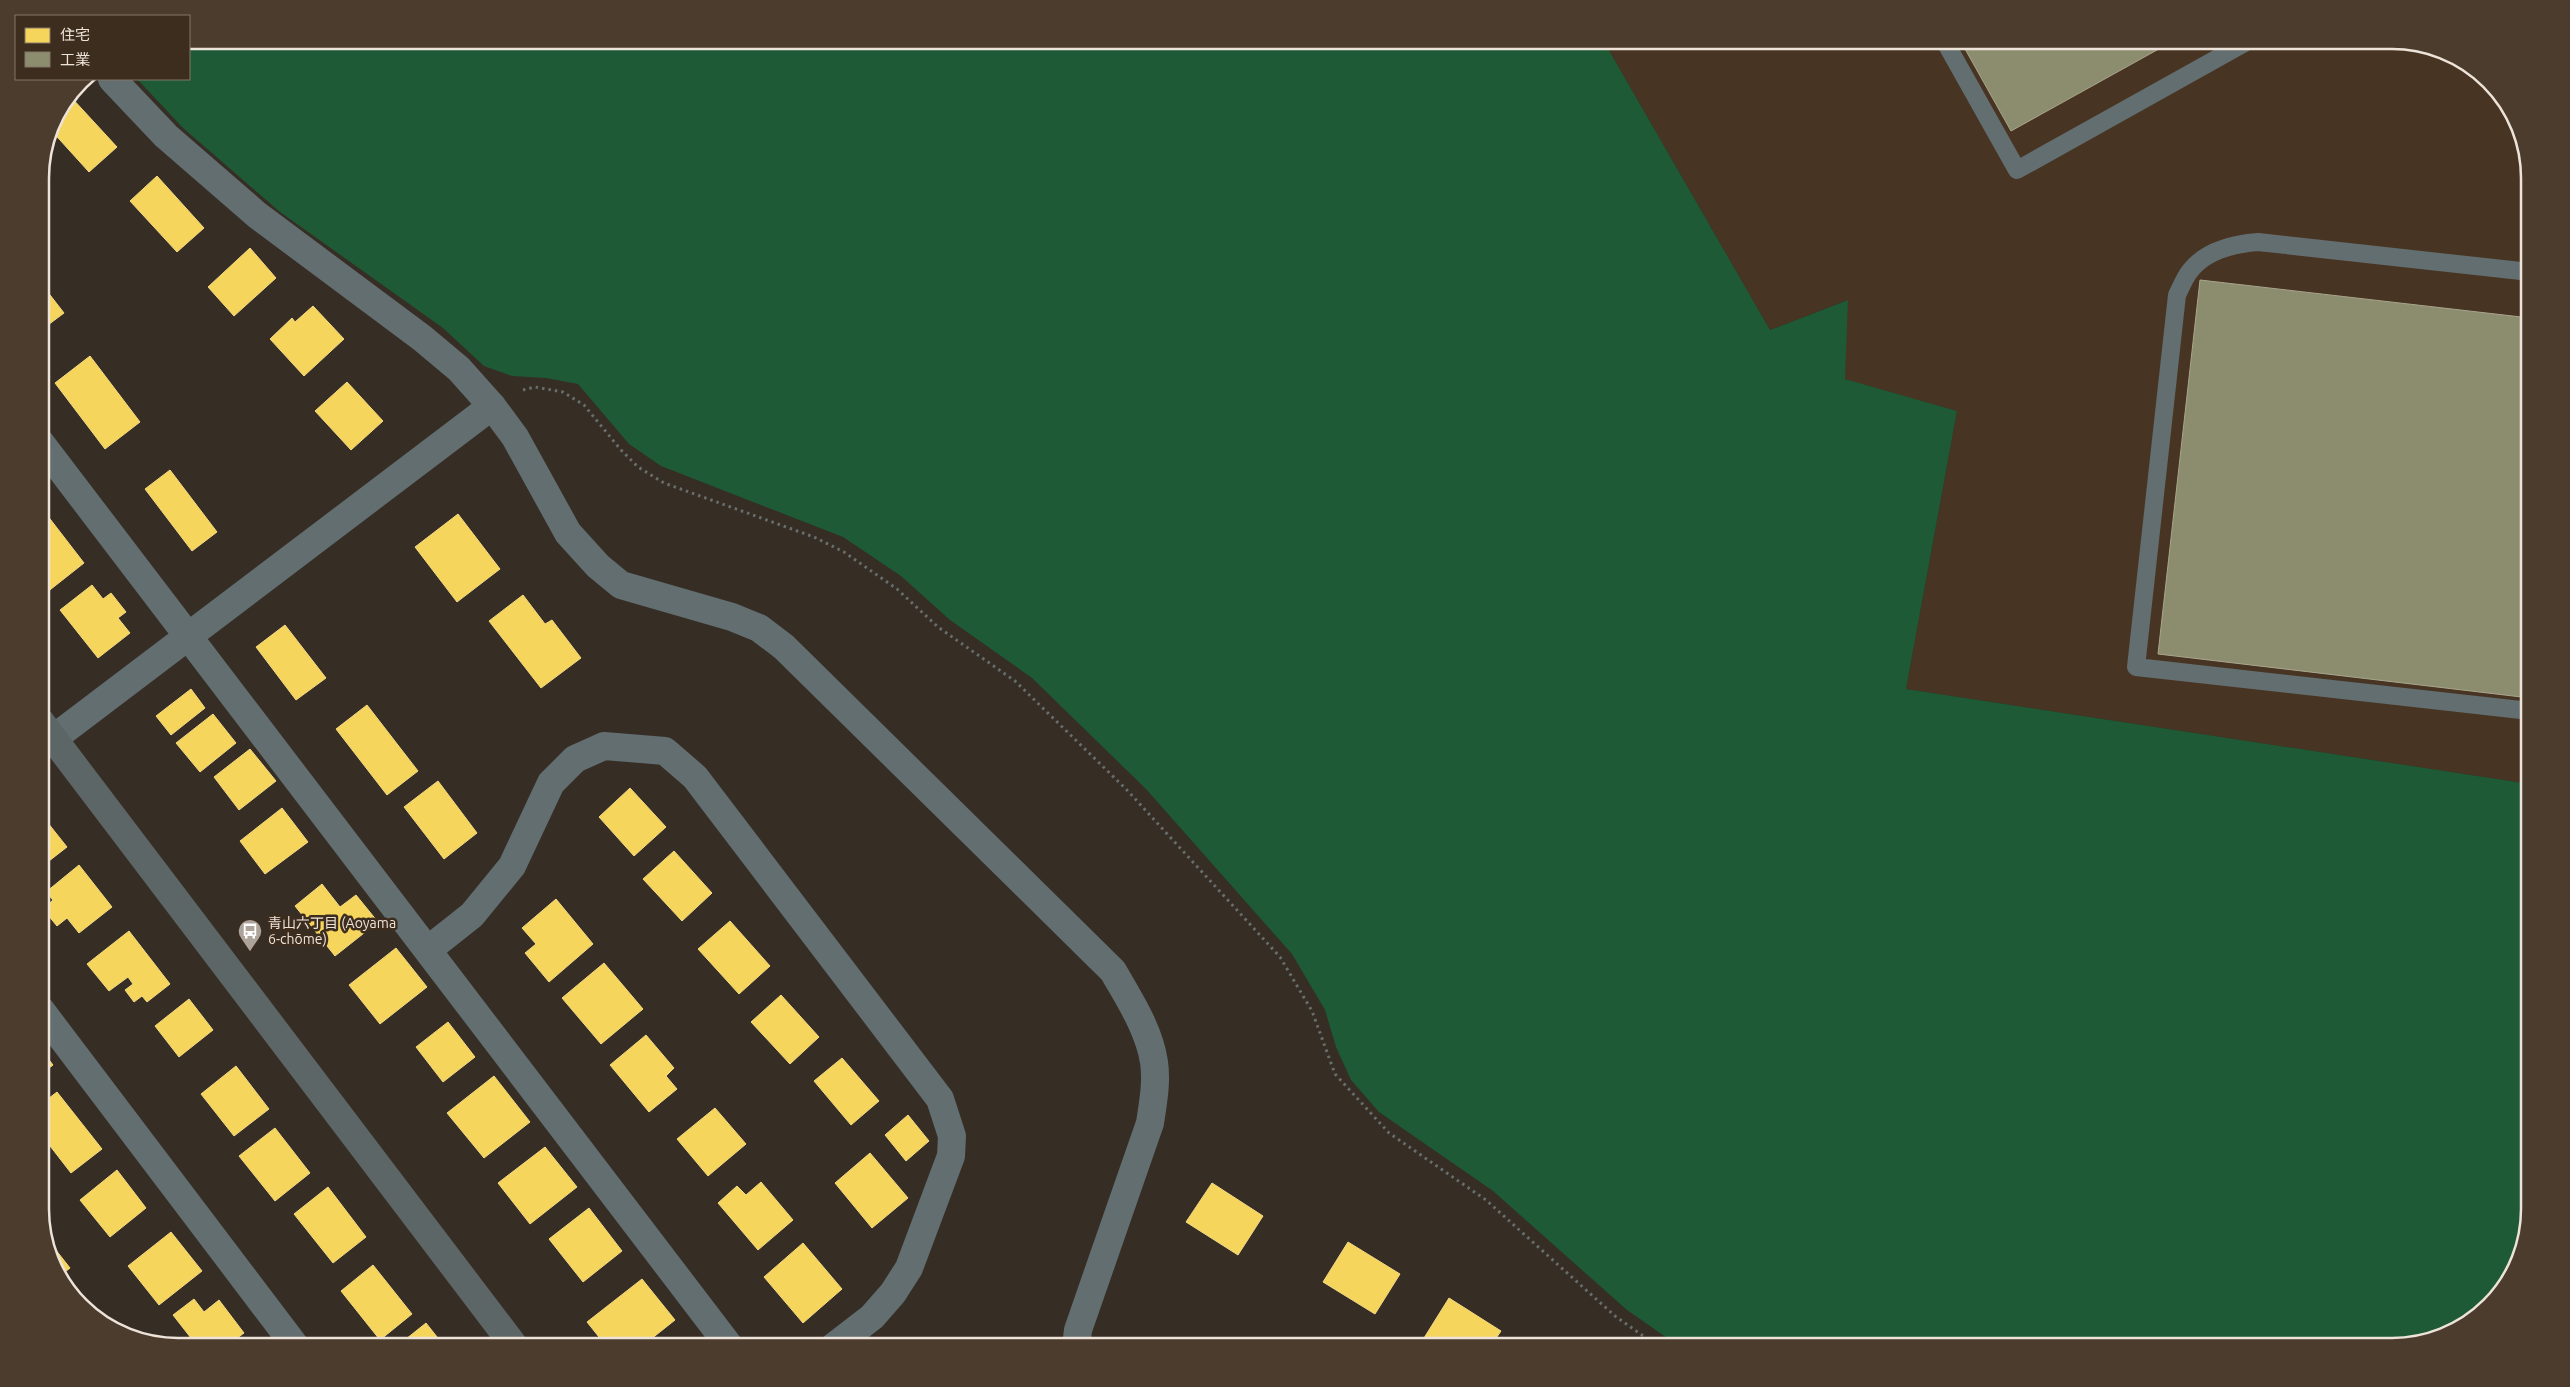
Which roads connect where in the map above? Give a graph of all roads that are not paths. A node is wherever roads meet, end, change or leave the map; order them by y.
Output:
1 (1949, 49) edge
2 (2234, 49) edge
3 (113, 80) edge
4 (2521, 271) edge
5 (492, 406) junction
6 (49, 454) edge
7 (188, 636) junction
8 (2521, 711) edge
9 (49, 733) edge
10 (49, 741) edge
11 (429, 949) junction
12 (49, 1021) edge
13 (289, 1338) edge
14 (508, 1338) edge
15 (723, 1338) edge
16 (845, 1338) edge
17 (1077, 1338) edge

1 - 2 lane
3 - 5 street
4 - 8 lane
5 - 7 street
5 - 17 street
6 - 7 street
7 - 9 street
7 - 11 street
10 - 14 street
11 - 15 street
11 - 16 street
12 - 13 street

